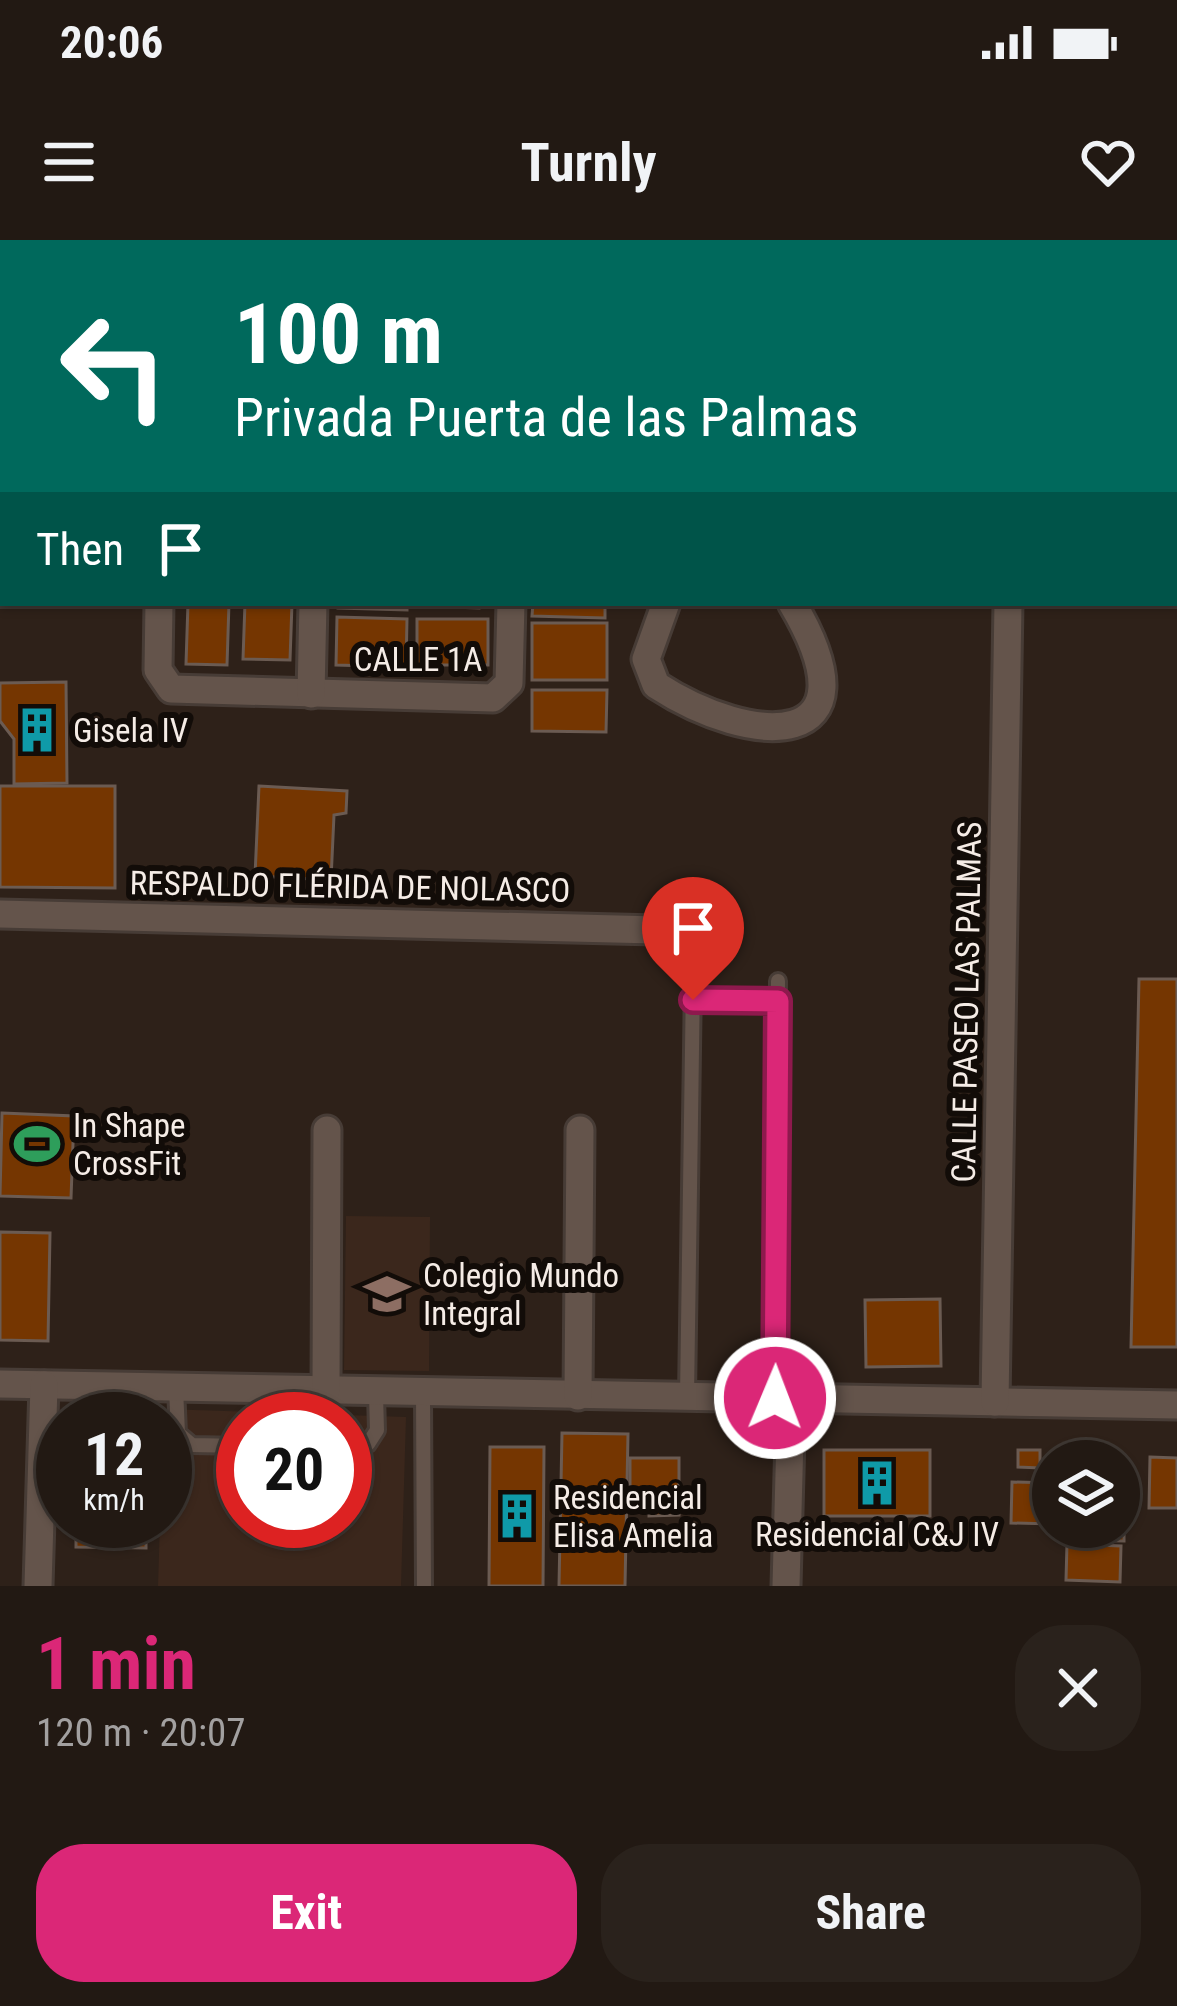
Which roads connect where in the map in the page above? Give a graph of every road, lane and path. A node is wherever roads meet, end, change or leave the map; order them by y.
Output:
1 (159, 606) edge
2 (313, 606) edge
3 (511, 606) edge
4 (666, 606) edge
5 (794, 606) edge
6 (1008, 606) edge
7 (311, 694) junction
8 (0, 914) edge
9 (698, 931) dead end
10 (693, 980) dead end
11 (778, 981) dead end
12 (693, 1000) junction
13 (778, 1001) junction
14 (327, 1130) dead end
15 (580, 1130) dead end
16 (0, 1384) edge
17 (44, 1385) junction
18 (176, 1388) junction
19 (326, 1390) junction
20 (376, 1394) junction
21 (423, 1395) junction
22 (578, 1396) junction
23 (687, 1397) junction
24 (783, 1398) junction
25 (995, 1402) junction
26 (1177, 1405) edge
27 (372, 1438) edge
28 (216, 1445) edge
29 (38, 1586) edge
30 (424, 1586) edge
31 (786, 1586) edge

1 - 7 street, CALLE 1A
2 - 7 street
3 - 7 street, CALLE 1A
4 - 5 street
6 - 25 street, CALLE PASEO LAS PALMAS
8 - 9 street, RESPALDO FLÉRIDA DE NOLASCO
10 - 12 lane
11 - 13 lane
12 - 13 lane
12 - 23 lane
13 - 24 lane
14 - 19 street
15 - 22 street
16 - 17 street
17 - 18 street
17 - 29 street
18 - 19 street
18 - 28 lane
19 - 20 street
20 - 21 street
20 - 27 lane
21 - 22 street
21 - 30 lane
22 - 23 street
23 - 24 street
24 - 25 street
24 - 31 street
25 - 26 street

